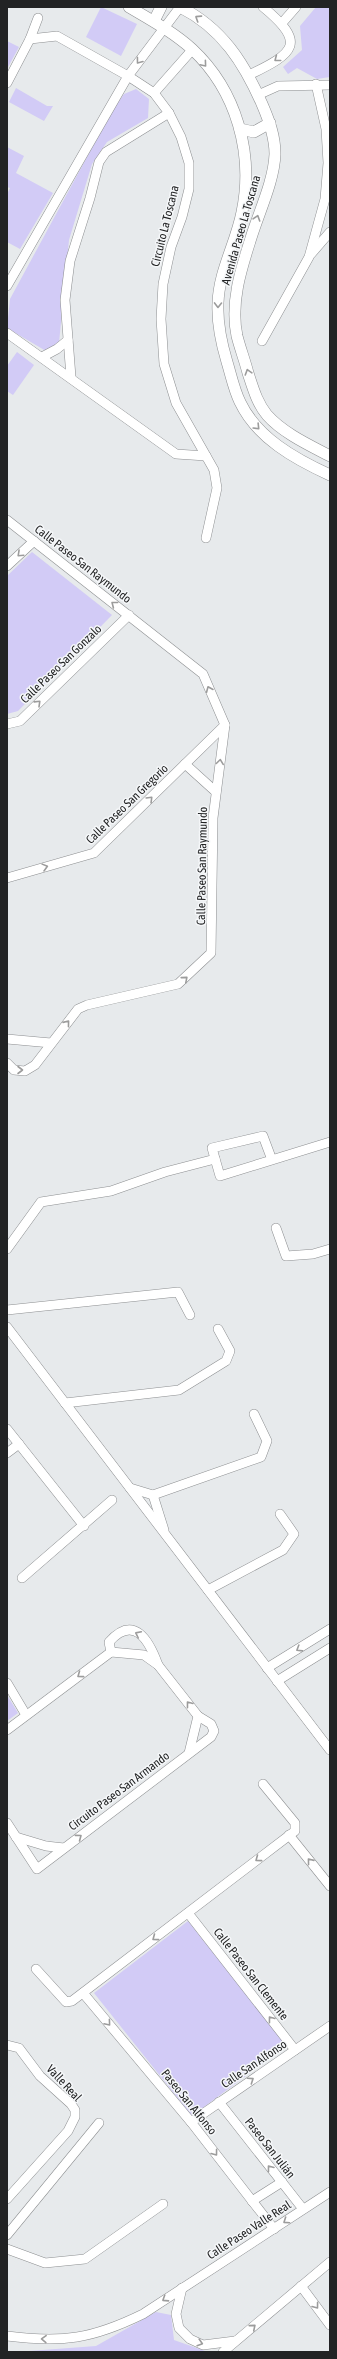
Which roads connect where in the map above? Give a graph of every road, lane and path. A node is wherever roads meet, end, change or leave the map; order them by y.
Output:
1 (129, 7) edge
2 (161, 7) edge
3 (180, 7) edge
4 (263, 7) edge
5 (296, 7) edge
6 (38, 18) dead end
7 (154, 22) junction
8 (282, 23) junction
9 (164, 28) junction
10 (30, 40) junction
11 (192, 50) junction
12 (249, 75) junction
13 (128, 76) junction
14 (7, 83) edge
15 (316, 84) junction
16 (330, 85) edge
17 (154, 93) junction
18 (258, 95) junction
19 (169, 113) junction
20 (270, 123) junction
21 (240, 129) junction
22 (328, 201) edge
23 (330, 232) edge
24 (309, 257) junction
25 (7, 286) edge
26 (7, 332) edge
27 (68, 340) junction
28 (262, 341) dead end
29 (42, 357) junction
30 (71, 377) junction
31 (206, 456) junction
32 (330, 456) edge
33 (330, 475) edge
34 (7, 520) edge
35 (206, 538) dead end
36 (34, 541) junction
37 (7, 566) edge
38 (129, 615) junction
39 (7, 724) edge
40 (225, 725) junction
41 (185, 764) junction
42 (216, 792) junction
43 (7, 878) edge
44 (7, 1039) edge
45 (51, 1043) junction
46 (7, 1063) edge
47 (330, 1142) edge
48 (215, 1159) junction
49 (272, 1160) junction
50 (276, 1228) dead end
51 (7, 1249) edge
52 (330, 1249) edge
53 (7, 1310) edge
54 (190, 1315) dead end
55 (7, 1327) edge
56 (218, 1329) dead end
57 (65, 1403) junction
58 (254, 1414) dead end
59 (7, 1429) edge
60 (19, 1444) junction
61 (7, 1453) edge
62 (130, 1488) junction
63 (153, 1495) junction
64 (112, 1500) dead end
65 (280, 1514) dead end
66 (84, 1526) junction
67 (166, 1537) junction
68 (22, 1578) dead end
69 (208, 1590) junction
70 (330, 1630) edge
71 (330, 1648) edge
72 (111, 1652) junction
73 (158, 1664) junction
74 (267, 1668) junction
75 (277, 1681) junction
76 (7, 1683) edge
77 (26, 1715) junction
78 (198, 1716) junction
79 (7, 1730) edge
80 (330, 1750) edge
81 (189, 1753) junction
82 (263, 1784) dead end
83 (7, 1823) edge
84 (289, 1835) junction
85 (16, 1837) junction
86 (64, 1848) junction
87 (330, 1886) edge
88 (188, 1913) junction
89 (36, 1969) dead end
90 (83, 1993) junction
91 (330, 2026) edge
92 (7, 2044) edge
93 (296, 2050) junction
94 (218, 2102) junction
95 (192, 2122) junction
96 (99, 2123) dead end
97 (282, 2182) junction
98 (330, 2192) edge
99 (7, 2199) edge
100 (252, 2201) junction
101 (163, 2204) dead end
102 (303, 2209) junction
103 (274, 2229) junction
104 (7, 2235) edge
105 (7, 2249) edge
106 (330, 2262) edge
107 (301, 2286) junction
108 (182, 2288) junction
109 (330, 2325) edge
110 (7, 2336) edge
111 (235, 2341) junction
112 (223, 2352) edge

1 - 7 street, Avenida Paseo La Toscana
2 - 7 street
3 - 9 street
12 -> 3 street, Avenida Paseo La Toscana
4 - 8 street
5 - 8 street
6 - 10 street
7 - 9 street, Avenida Paseo La Toscana
8 -> 12 street
9 - 11 street, Avenida Paseo La Toscana
9 -> 13 street
10 - 13 street, Circuito La Toscana
10 - 14 street
11 - 17 street
11 -> 21 street, Avenida Paseo La Toscana
12 - 18 street, Avenida Paseo La Toscana
13 - 17 street, Circuito La Toscana
13 - 25 street
15 - 16 street
15 - 18 street
15 - 22 street
17 - 19 street, Circuito La Toscana
18 - 20 street, Avenida Paseo La Toscana
19 - 27 street
19 - 31 street, Circuito La Toscana
20 - 21 street
32 -> 20 street, Avenida Paseo La Toscana
21 -> 33 street, Avenida Paseo La Toscana
22 - 24 street
23 - 24 street
24 - 28 street
26 - 29 street
27 - 29 street
27 - 30 street
29 - 30 street
30 - 31 street
31 - 35 street, Circuito La Toscana
34 - 36 street, Calle Paseo San Raymundo
36 -> 37 street
38 -> 36 street, Calle Paseo San Raymundo
39 -> 38 street, Calle Paseo San Gonzalo
40 -> 38 street, Calle Paseo San Raymundo
40 - 41 street, Calle Paseo San Gregorio
42 -> 40 street, Calle Paseo San Raymundo
41 - 42 street
43 -> 41 street, Calle Paseo San Gregorio
45 -> 42 street, Calle Paseo San Raymundo
44 - 45 street
46 -> 45 street, Calle Paseo San Raymundo
47 - 49 street
48 - 49 street
48 - 49 street
48 - 51 street
50 - 52 street
53 - 54 street
55 - 57 street
56 - 57 street
57 - 62 street
58 - 63 street
59 - 60 street
60 - 61 street
60 - 66 street
62 - 63 street
62 - 67 street
63 - 67 street
64 - 66 street
65 - 69 street
66 - 68 street
67 - 69 street
69 - 74 street
70 -> 74 street
71 - 75 street
72 - 73 street, Circuito Paseo San Armando
73 -> 72 street, Circuito Paseo San Armando
72 -> 77 street
78 -> 73 street, Circuito Paseo San Armando
74 - 75 street
75 - 80 street
76 - 77 street
77 - 79 street
78 - 81 street, Circuito Paseo San Armando
78 - 81 street, Circuito Paseo San Armando
86 -> 81 street, Circuito Paseo San Armando
82 - 84 street
83 - 85 street, Circuito Paseo San Armando
87 -> 84 street
84 -> 88 street
85 - 86 street, Circuito Paseo San Armando
85 - 86 street, Circuito Paseo San Armando
88 -> 90 street
93 -> 88 street, Calle Paseo San Clemente
89 - 90 street
90 -> 95 street, Paseo San Alfonso
91 - 93 street, Calle San Alfonso
92 - 99 street, Valle Real
94 -> 93 street, Calle San Alfonso
94 - 95 street, Calle San Alfonso
97 -> 94 street, Paseo San Julián
95 -> 100 street, Paseo San Alfonso
96 - 104 street
97 - 100 street
97 - 102 street, Paseo San Julián
98 - 102 street, Calle Paseo Valle Real
100 - 103 street, Paseo San Alfonso
101 - 105 street
102 -> 103 street, Calle Paseo Valle Real
103 - 108 street, Calle Paseo Valle Real
106 - 107 street
107 -> 109 street
111 -> 107 street
108 -> 110 street, Calle Paseo Valle Real
108 -> 111 street
111 - 112 street

